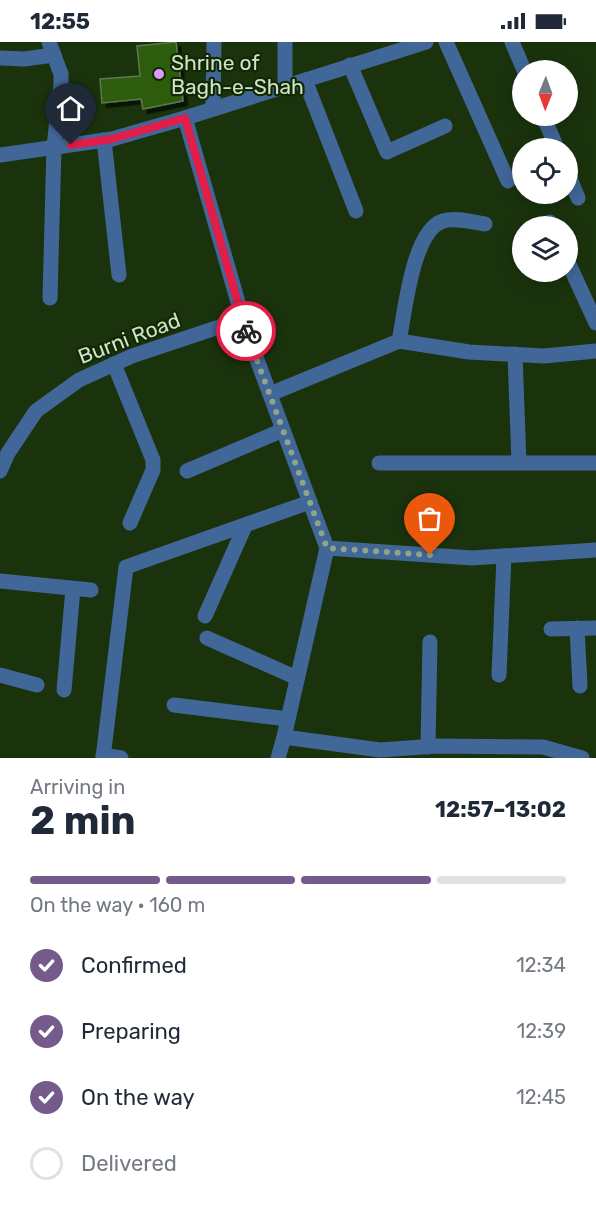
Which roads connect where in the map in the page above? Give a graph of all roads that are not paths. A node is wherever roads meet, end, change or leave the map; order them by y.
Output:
1 (214, 42) edge
2 (285, 42) edge
3 (426, 42) edge
4 (446, 42) edge
5 (512, 42) edge
6 (397, 47) edge
7 (51, 48) edge
8 (0, 58) edge
9 (520, 60) edge
10 (350, 65) junction
11 (305, 80) junction
12 (285, 86) junction
13 (213, 108) junction
14 (185, 118) junction
15 (445, 126) dead end
16 (104, 140) junction
17 (54, 147) junction
18 (0, 155) edge
19 (508, 181) dead end
20 (356, 211) dead end
21 (485, 224) dead end
22 (119, 275) dead end
23 (577, 282) edge
24 (50, 298) dead end
25 (243, 319) junction
26 (596, 323) edge
27 (399, 341) junction
28 (596, 351) edge
29 (515, 354) junction
30 (114, 364) junction
31 (270, 394) junction
32 (283, 430) junction
33 (379, 463) dead end
34 (519, 463) junction
35 (596, 463) edge
36 (0, 471) edge
37 (187, 471) dead end
38 (310, 502) junction
39 (130, 523) dead end
40 (245, 526) junction
41 (327, 548) junction
42 (596, 550) edge
43 (504, 556) junction
44 (0, 581) edge
45 (73, 589) junction
46 (90, 590) dead end
47 (205, 616) dead end
48 (577, 628) junction
49 (596, 628) edge
50 (551, 629) dead end
51 (207, 638) dead end
52 (429, 642) dead end
53 (0, 675) edge
54 (499, 675) dead end
55 (297, 678) junction
56 (37, 685) dead end
57 (580, 686) dead end
58 (64, 690) dead end
59 (174, 705) dead end
60 (288, 719) junction
61 (284, 737) junction
62 (434, 750) edge
63 (103, 756) edge
64 (122, 758) edge
65 (278, 758) edge
66 (582, 758) edge

1 - 13 street
2 - 12 street
3 - 6 street
4 - 19 street
5 - 9 street
6 - 10 street
7 - 8 street
7 - 17 street
10 - 11 street
10 - 15 street
11 - 12 street
11 - 20 street
12 - 13 street
13 - 14 street
14 - 16 street
14 - 25 street
16 - 17 street
16 - 22 street
17 - 18 street
17 - 24 street
21 - 27 street
23 - 26 street
25 - 30 street, Burni Road
25 - 31 street
27 - 29 street
27 - 31 street
28 - 29 street
29 - 34 street
30 - 36 street, Burni Road
30 - 39 street
31 - 32 street
32 - 37 street
32 - 38 street
33 - 34 street
34 - 35 street
38 - 40 street
38 - 41 street
40 - 47 street
40 - 63 street
41 - 43 street
41 - 55 street
42 - 43 street
43 - 54 street
44 - 45 street
45 - 46 street
45 - 58 street
48 - 49 street
48 - 50 street
48 - 57 street
51 - 55 street
52 - 62 street
53 - 56 street
55 - 60 street
59 - 60 street
60 - 61 street
61 - 62 street
61 - 65 street
62 - 66 street
63 - 64 street

